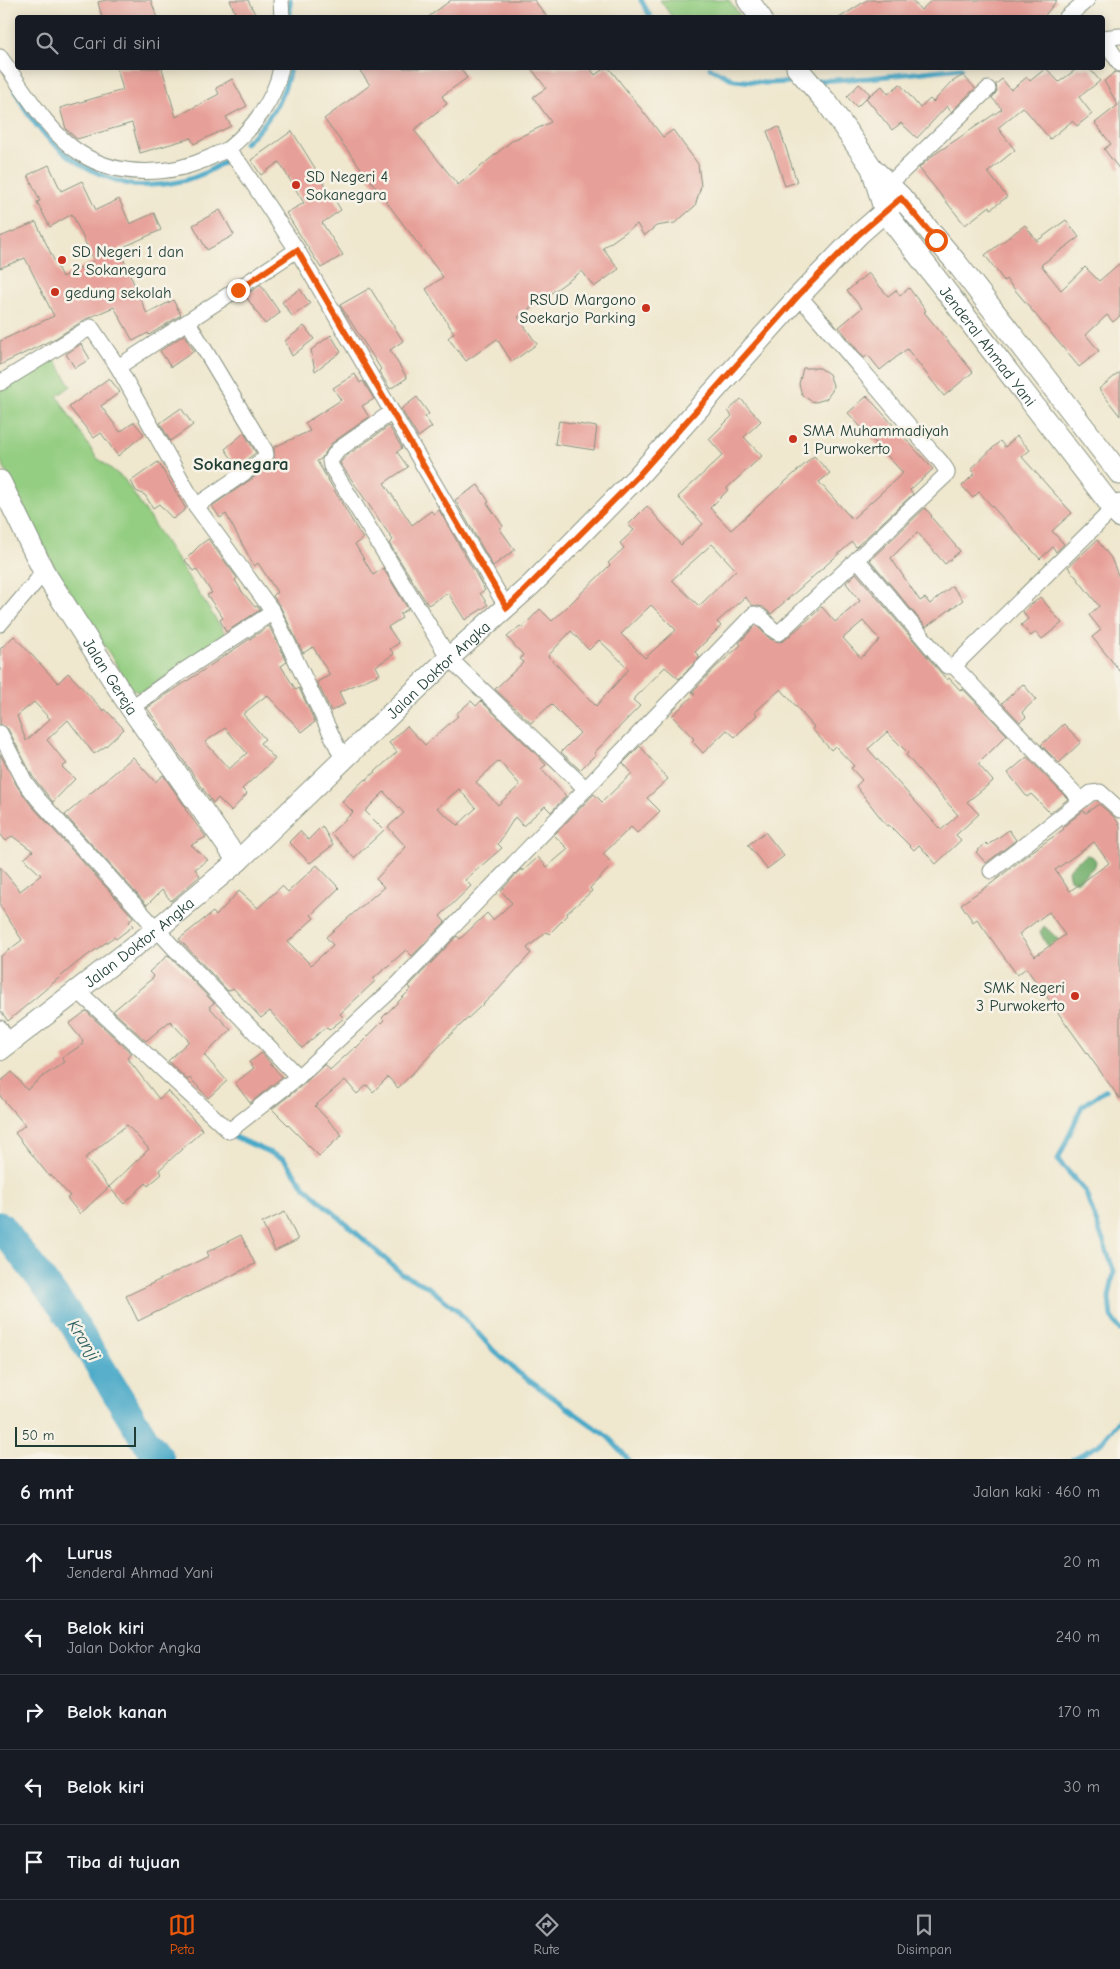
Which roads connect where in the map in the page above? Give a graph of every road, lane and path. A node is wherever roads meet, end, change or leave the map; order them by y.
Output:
1 (281, 0) edge
2 (748, 0) edge
3 (1087, 0) edge
4 (282, 15) edge
5 (759, 15) edge
6 (1070, 15) edge
7 (1120, 36) edge
8 (1105, 42) edge
9 (0, 57) edge
10 (1120, 64) edge
11 (280, 70) edge
12 (799, 70) edge
13 (988, 89) dead end
14 (232, 156) junction
15 (889, 197) junction
16 (297, 250) junction
17 (798, 296) junction
18 (188, 322) junction
19 (118, 367) junction
20 (0, 383) edge
21 (392, 412) junction
22 (1120, 474) edge
23 (0, 481) edge
24 (196, 506) junction
25 (1118, 509) edge
26 (857, 559) junction
27 (44, 572) junction
28 (507, 608) junction
29 (274, 612) junction
30 (0, 624) edge
31 (449, 658) junction
32 (954, 666) junction
33 (131, 708) junction
34 (0, 733) edge
35 (343, 759) junction
36 (586, 789) junction
37 (1081, 800) junction
38 (1120, 810) edge
39 (238, 861) junction
40 (991, 871) dead end
41 (157, 929) junction
42 (78, 991) junction
43 (3, 1040) edge
44 (298, 1077) junction

1 - 4 street
2 - 5 street
3 - 6 street
7 - 8 street
8 - 10 street
9 - 14 street
11 - 14 street
12 - 15 street, Jenderal Ahmad Yani
13 - 15 street
14 - 16 street
15 - 17 street, Jalan Doktor Angka
15 - 22 street, Jenderal Ahmad Yani
15 - 25 street, Jenderal Ahmad Yani
16 - 18 street
16 - 21 street
17 - 26 street
17 - 28 street, Jalan Doktor Angka
18 - 19 street
18 - 24 street
19 - 20 street
19 - 24 street
21 - 28 street
21 - 31 street
23 - 27 street, Jalan Gereja
24 - 29 street
25 - 32 street
26 - 32 street
26 - 36 street
27 - 30 street
27 - 33 street, Jalan Gereja
28 - 31 street, Jalan Doktor Angka
29 - 33 street
29 - 35 street
31 - 35 street, Jalan Doktor Angka
31 - 36 street
32 - 37 street
33 - 39 street, Jalan Gereja
34 - 41 street
35 - 39 street, Jalan Doktor Angka
36 - 44 street
37 - 38 street
37 - 40 street
39 - 41 street, Jalan Doktor Angka
41 - 42 street, Jalan Doktor Angka
41 - 44 street
42 - 43 street, Jalan Doktor Angka
42 - 44 street

